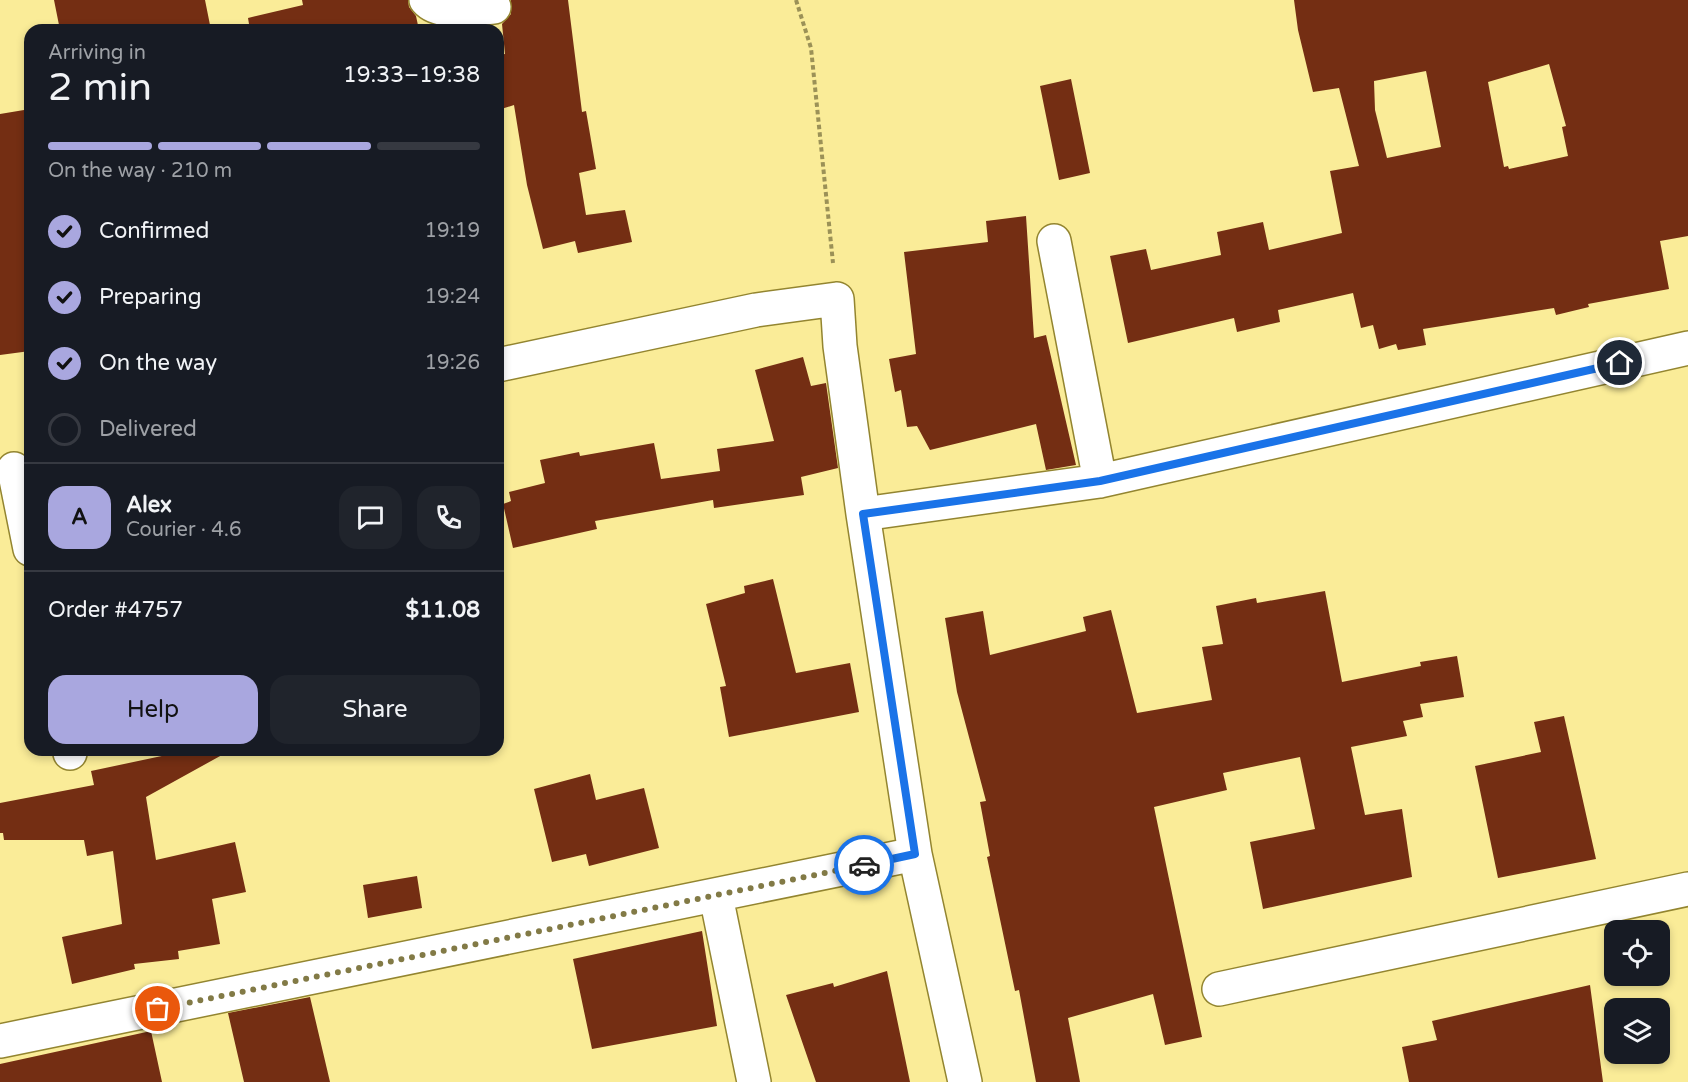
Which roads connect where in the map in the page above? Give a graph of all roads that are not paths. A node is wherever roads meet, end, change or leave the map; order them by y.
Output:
1 (426, 0) edge
2 (495, 7) dead end
3 (1054, 241) dead end
4 (1688, 348) edge
5 (504, 364) edge
6 (15, 469) edge
7 (1100, 481) junction
8 (863, 514) junction
9 (24, 517) edge
10 (915, 854) junction
11 (1688, 889) edge
12 (716, 896) junction
13 (1220, 989) dead end
14 (0, 1041) edge
15 (754, 1082) edge
16 (965, 1082) edge

1 - 2 street
3 - 7 street
4 - 7 street
5 - 8 street
6 - 9 street
7 - 8 street
8 - 10 street
10 - 12 street
10 - 16 street
11 - 13 street
12 - 14 street
12 - 15 street

